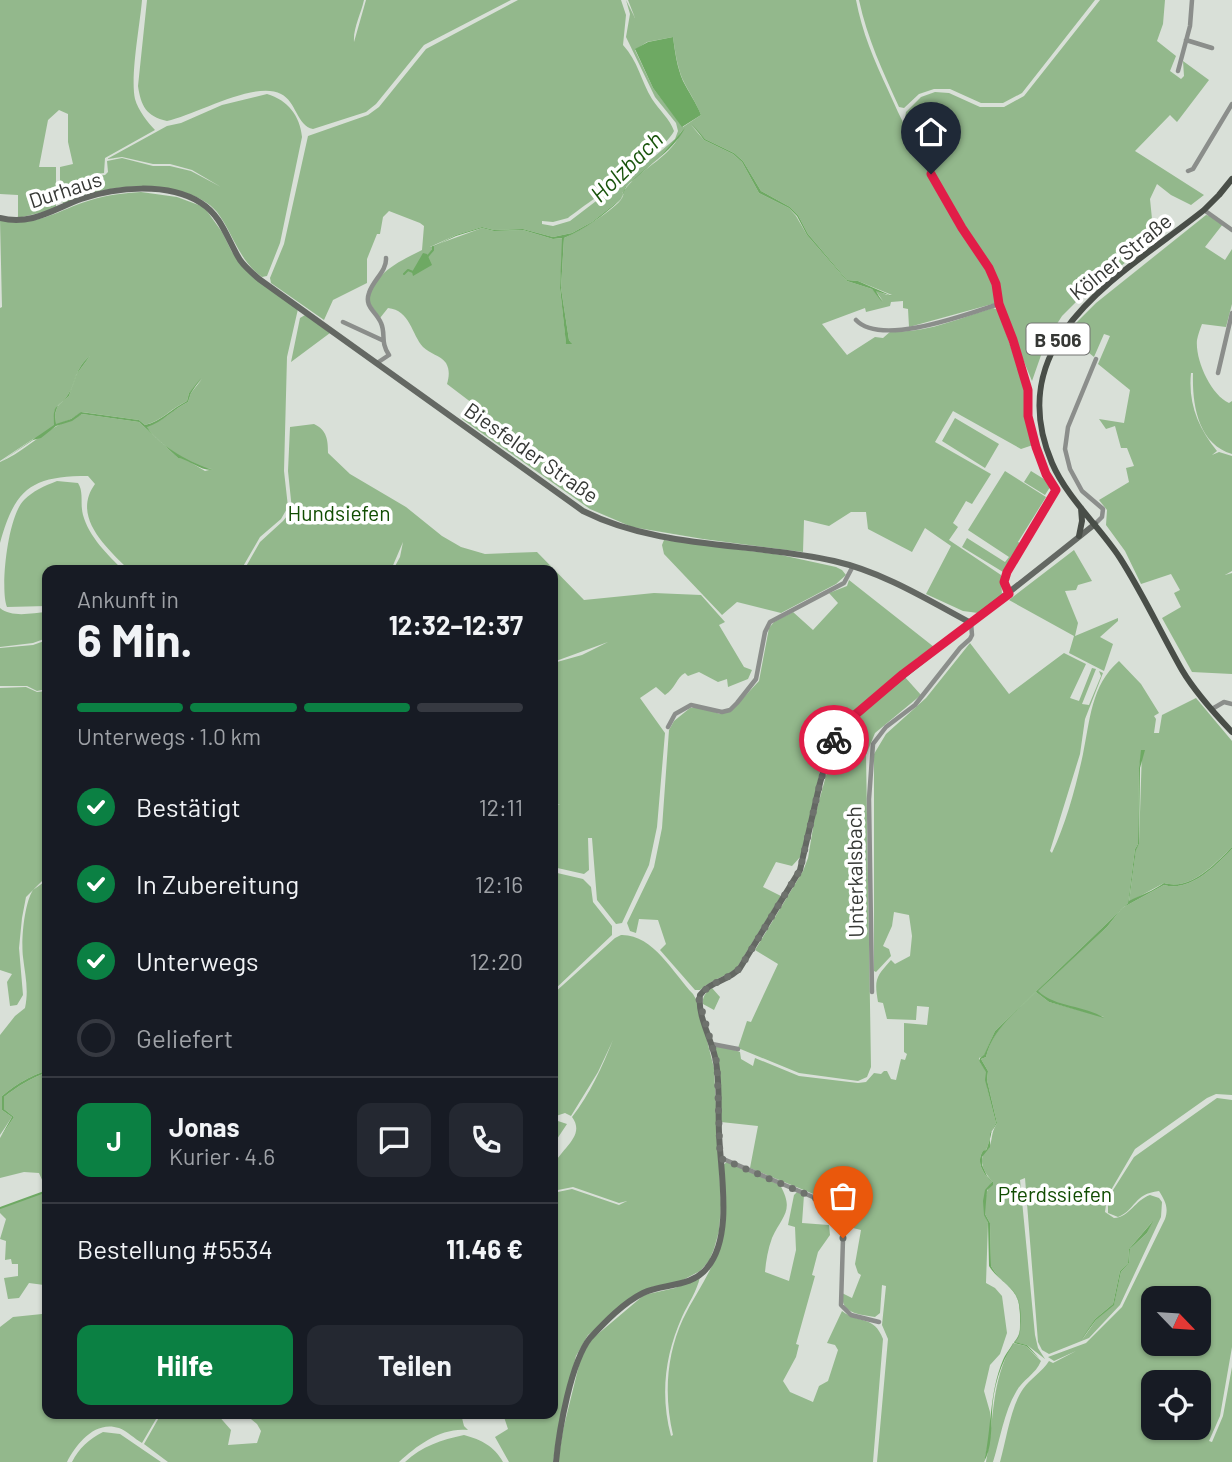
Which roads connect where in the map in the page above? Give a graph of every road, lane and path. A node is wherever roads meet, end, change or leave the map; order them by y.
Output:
1 (1192, 0) edge
2 (1186, 40) junction
3 (1212, 48) dead end
4 (1178, 71) dead end
5 (1232, 104) edge
6 (906, 127) dead end
7 (1188, 171) dead end
8 (1232, 179) edge
9 (1204, 209) junction
10 (216, 217) joint
11 (0, 218) edge
12 (1232, 230) edge
13 (386, 258) dead end
14 (999, 304) junction
15 (1232, 313) edge
16 (856, 320) dead end
17 (343, 322) dead end
18 (382, 340) junction
19 (1096, 359) dead end
20 (376, 363) junction
21 (1219, 373) dead end
22 (1081, 506) junction
23 (1095, 524) junction
24 (1079, 536) junction
25 (853, 566) junction
26 (1009, 594) junction
27 (971, 623) junction
28 (1232, 704) edge
29 (1212, 709) junction
30 (668, 727) dead end
31 (1232, 732) edge
32 (872, 992) dead end
33 (712, 1044) junction
34 (738, 1049) dead end
35 (720, 1158) junction
36 (878, 1322) dead end
37 (556, 1462) edge

1 - 2 street
2 - 3 street
2 - 4 street
5 - 7 street
6 - 14 street
8 - 9 main road, Kölner Straße / B 506
9 - 12 street
9 - 22 main road, Kölner Straße / B 506
10 - 11 street, Durhaus
10 - 20 street, Biesfelder Straße
13 - 18 street
14 - 16 street
14 - 26 street
15 - 21 street
17 - 18 street
18 - 20 street
19 - 23 street, Kölner Straße
20 - 25 street, Biesfelder Straße
22 - 23 main road, Kölner Straße / B 506
22 - 24 main road
23 - 24 street
23 - 29 main road, Kölner Straße / B 506
24 - 26 street
25 - 27 street, Biesfelder Straße
25 - 30 street
26 - 27 street
27 - 32 street, Unterkalsbach
27 - 33 street
28 - 29 street
29 - 31 main road, Kölner Straße / B 506
33 - 34 street
33 - 35 street
35 - 36 street
35 - 37 street

